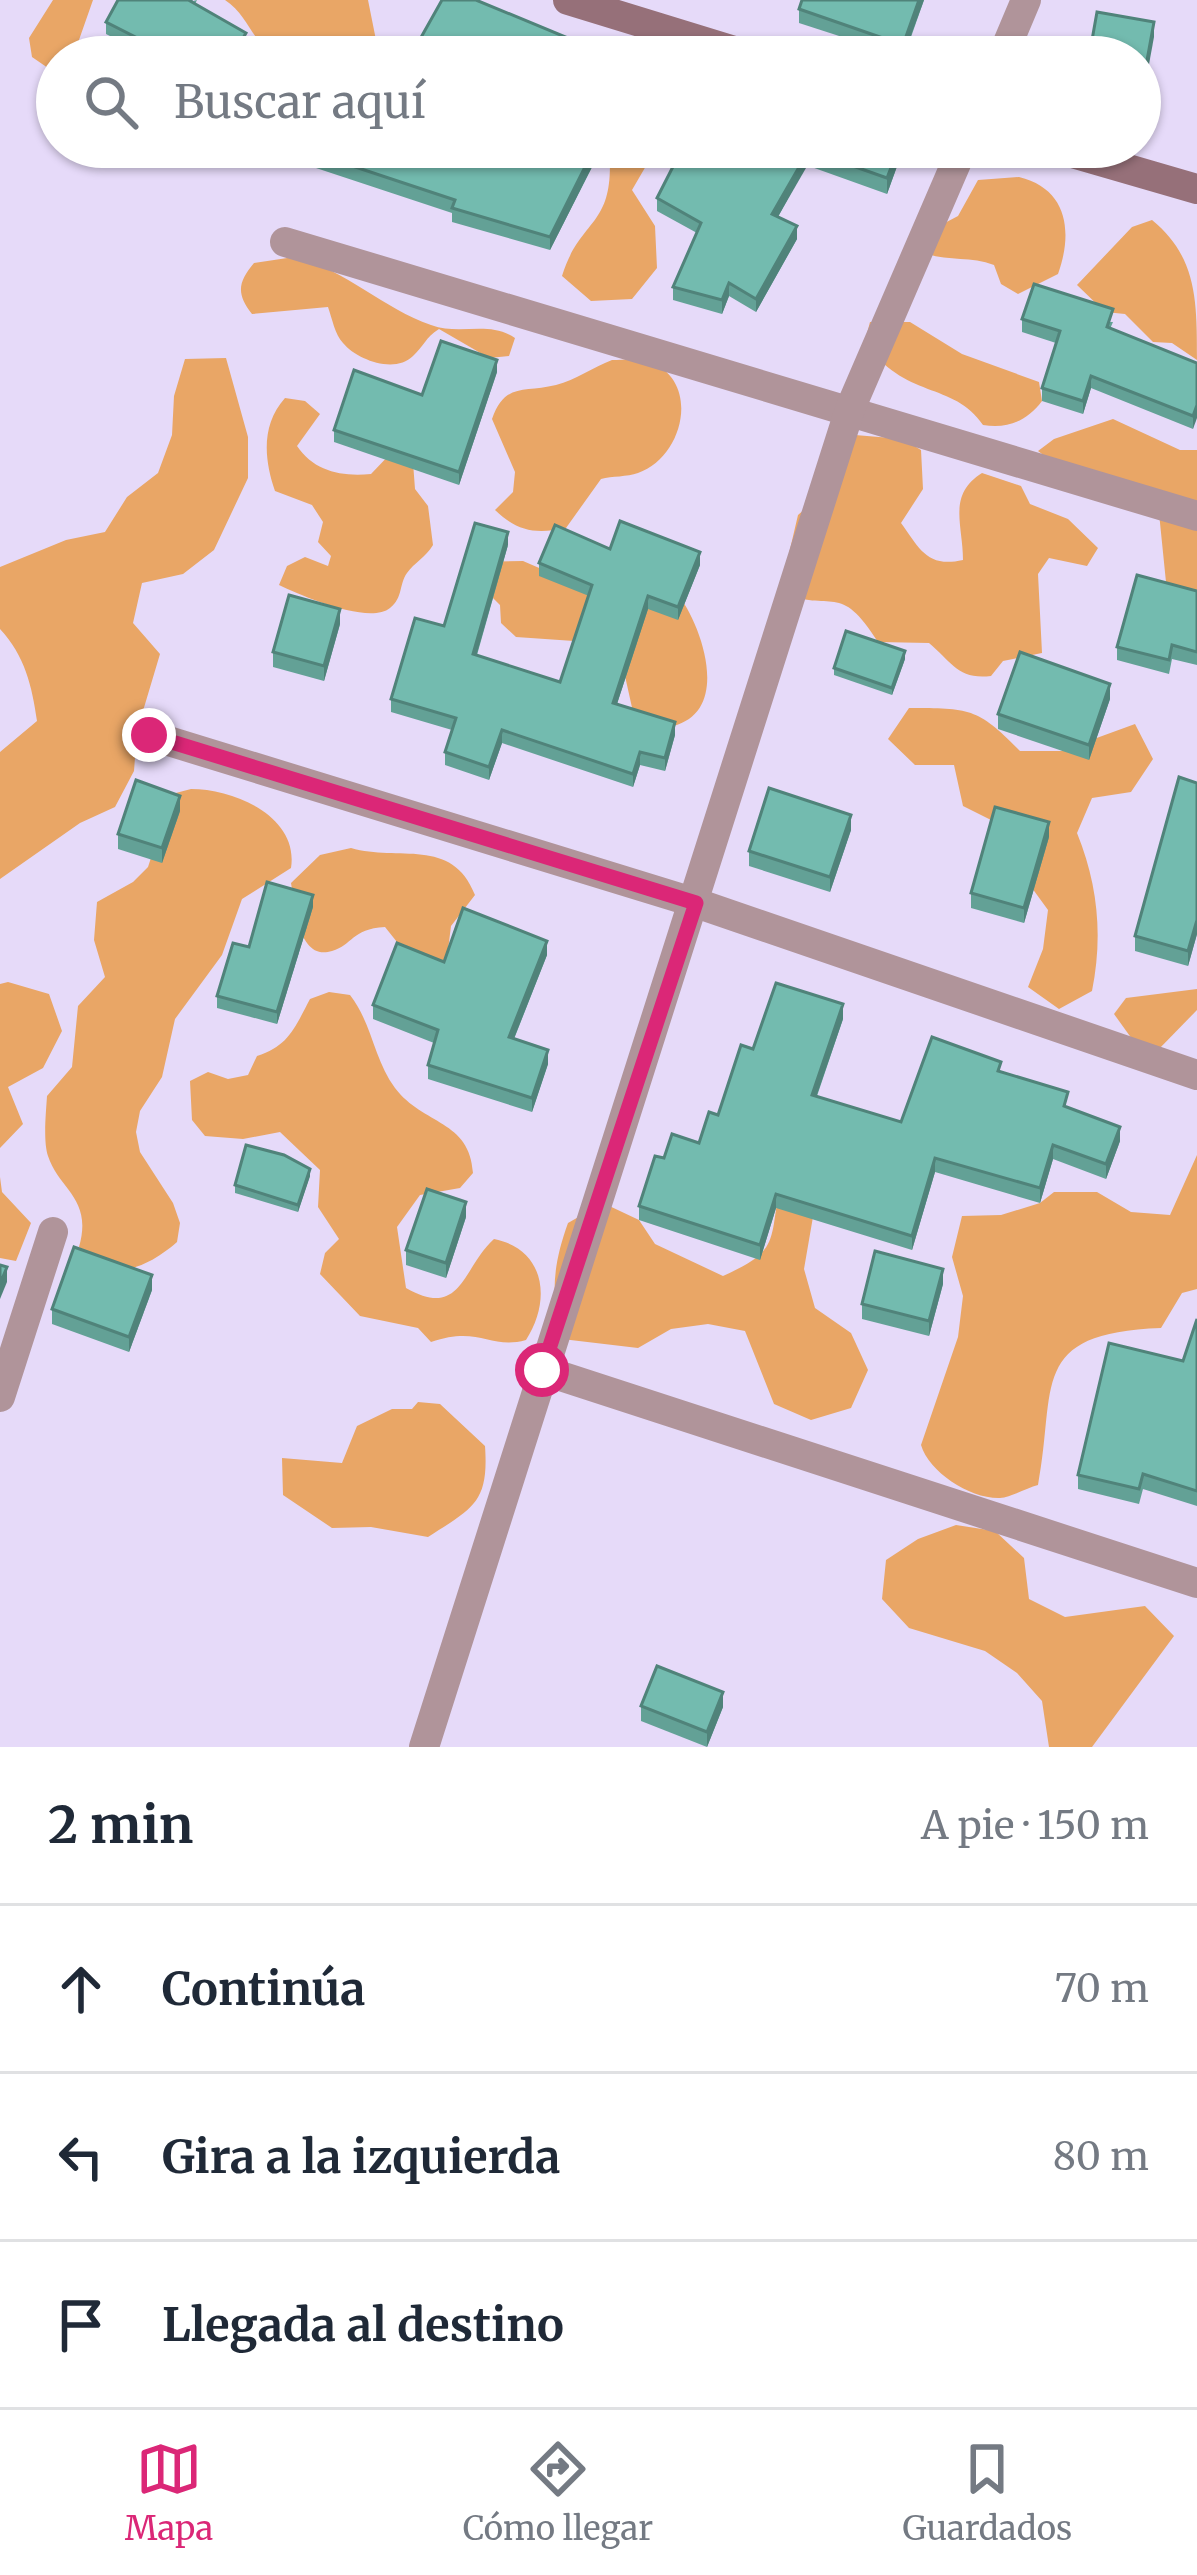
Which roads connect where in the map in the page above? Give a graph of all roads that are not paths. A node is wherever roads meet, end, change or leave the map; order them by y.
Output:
1 (568, 0) edge
2 (1026, 0) edge
3 (685, 36) edge
4 (1011, 36) edge
5 (954, 168) edge
6 (1124, 168) edge
7 (1197, 189) edge
8 (285, 242) dead end
9 (850, 409) junction
10 (1197, 516) edge
11 (149, 735) dead end
12 (696, 903) junction
13 (1197, 1075) edge
14 (53, 1232) dead end
15 (542, 1370) junction
16 (0, 1397) edge
17 (1197, 1583) edge
18 (424, 1747) edge

1 - 3 street
2 - 4 street
5 - 9 street
6 - 7 street
8 - 9 street
9 - 10 street
9 - 12 street
11 - 12 street
12 - 13 street
12 - 15 street
14 - 16 street
15 - 17 street
15 - 18 street

